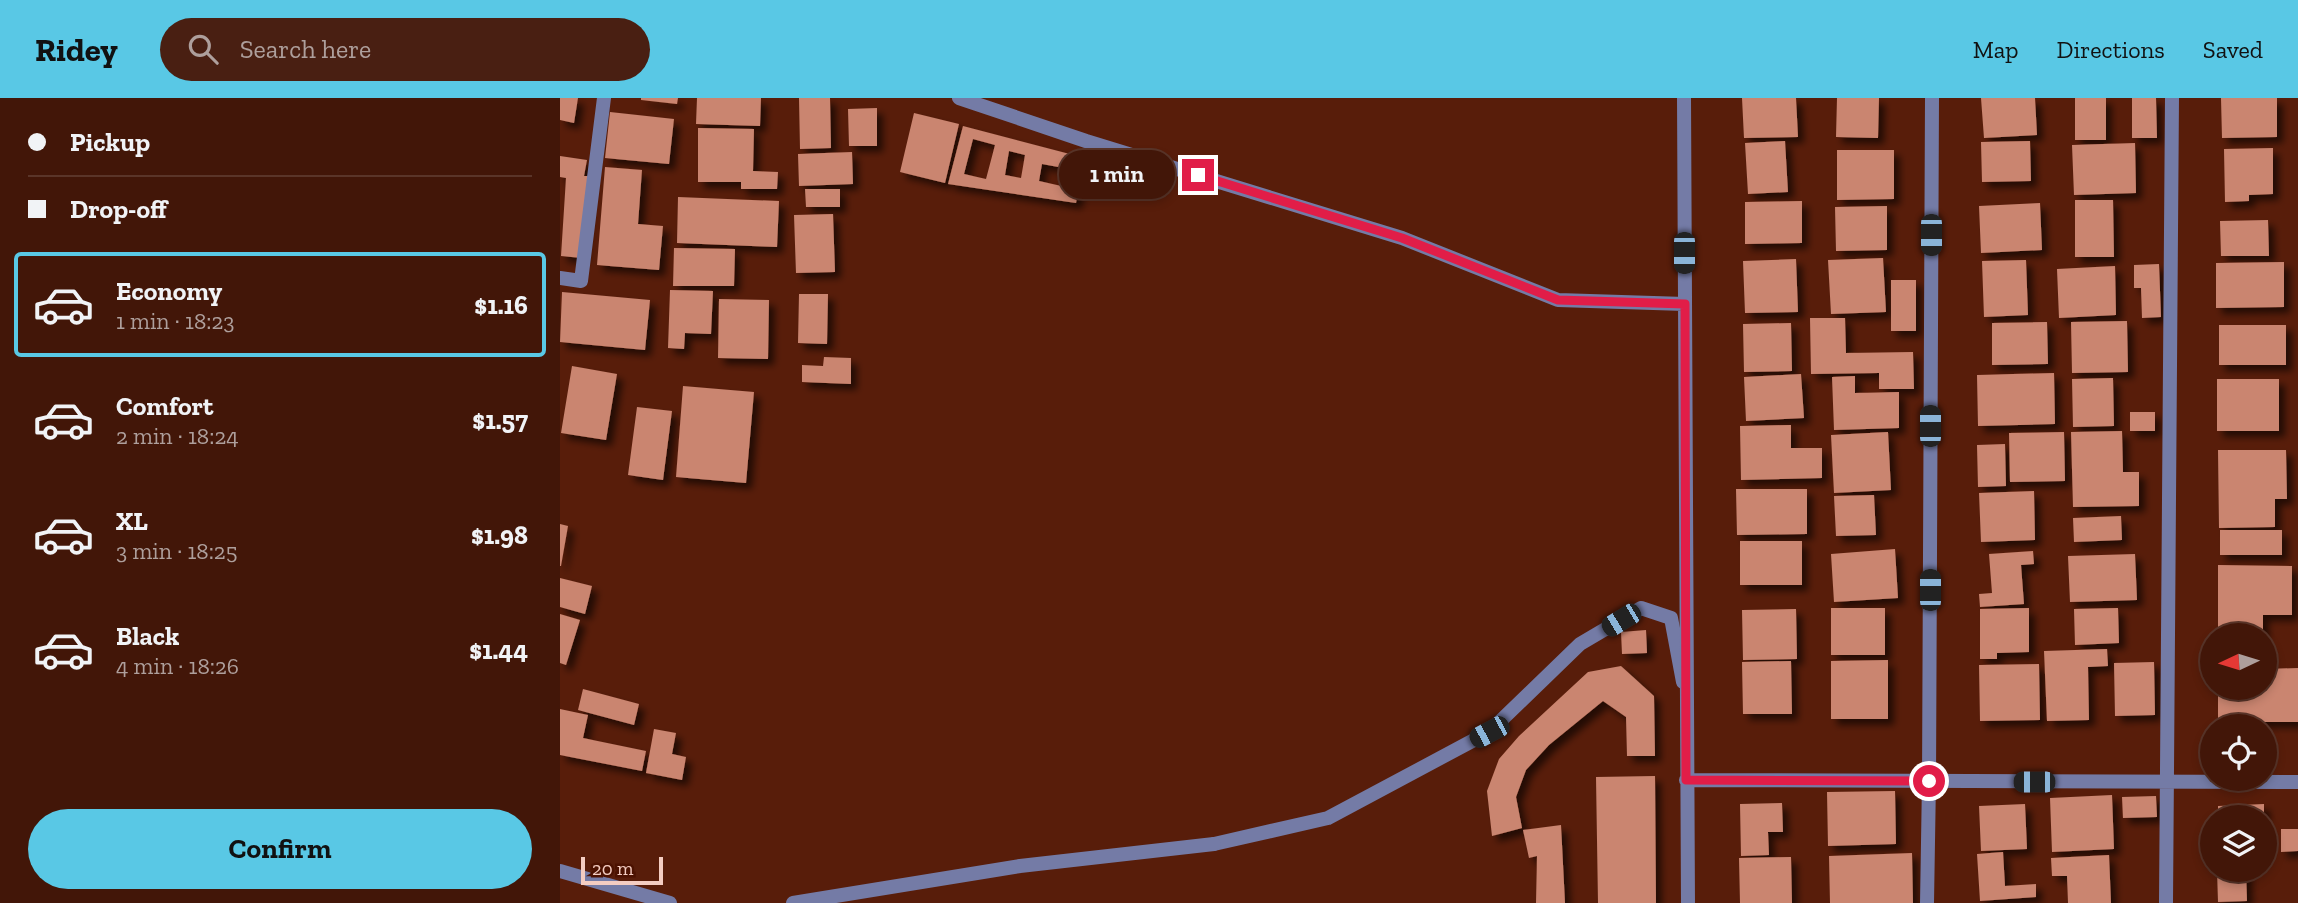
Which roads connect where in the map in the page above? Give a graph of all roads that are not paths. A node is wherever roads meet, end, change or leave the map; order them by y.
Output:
1 (604, 98) edge
2 (959, 98) edge
3 (1684, 98) edge
4 (1932, 98) edge
5 (2172, 98) edge
6 (560, 278) edge
7 (1685, 304) junction
8 (1686, 695) junction
9 (1686, 780) junction
10 (1929, 781) junction
11 (2166, 782) junction
12 (2298, 782) edge
13 (560, 871) edge
14 (670, 903) edge
15 (793, 903) edge
16 (1688, 903) edge
17 (1927, 903) edge
18 (2166, 903) edge

1 - 6 street
2 - 7 street
3 - 7 street
4 - 10 street
5 - 11 street
7 - 8 street
8 - 9 street
8 - 15 street
9 - 10 street
9 - 16 street
10 - 11 street
10 - 17 street
11 - 12 street
11 - 18 street
13 - 14 street

